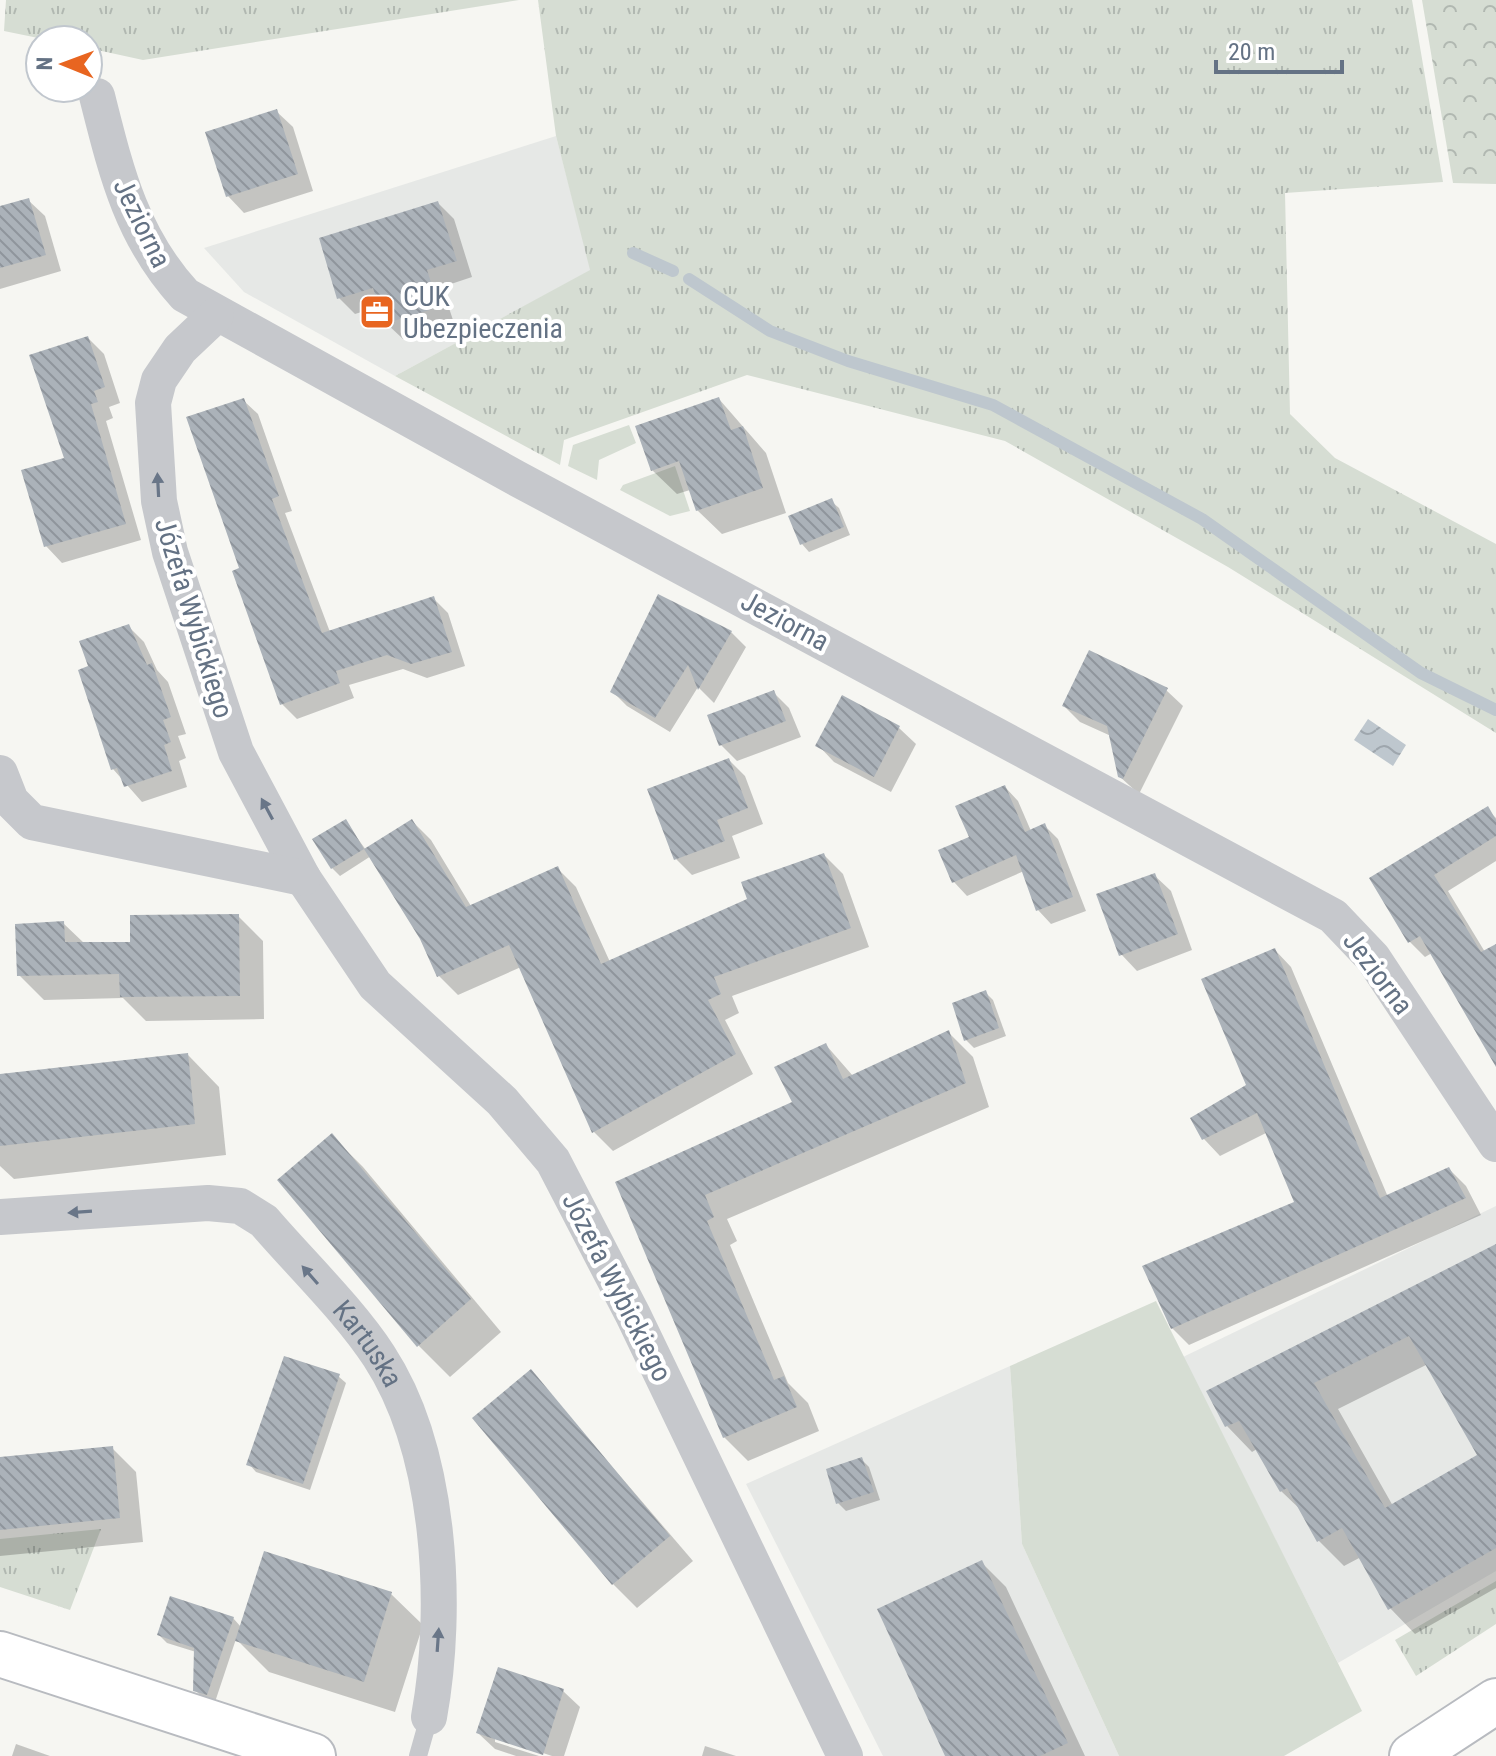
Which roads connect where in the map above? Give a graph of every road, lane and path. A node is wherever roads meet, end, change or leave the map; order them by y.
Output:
1 (99, 104) edge
2 (216, 315) junction
3 (0, 773) edge
4 (303, 878) junction
5 (1496, 1144) edge
6 (0, 1217) edge
7 (0, 1654) edge
8 (1496, 1701) edge
9 (429, 1717) joint
10 (313, 1756) edge
11 (418, 1756) edge
12 (845, 1756) edge
13 (1412, 1756) edge

1 - 2 street, Jeziorna
4 -> 2 street, Józefa Wybickiego
2 - 5 street, Jeziorna
3 - 4 street
4 - 12 street, Józefa Wybickiego
9 -> 6 street, Kartuska
7 - 10 main road
8 - 13 main road
9 - 11 lane, Kartuska

